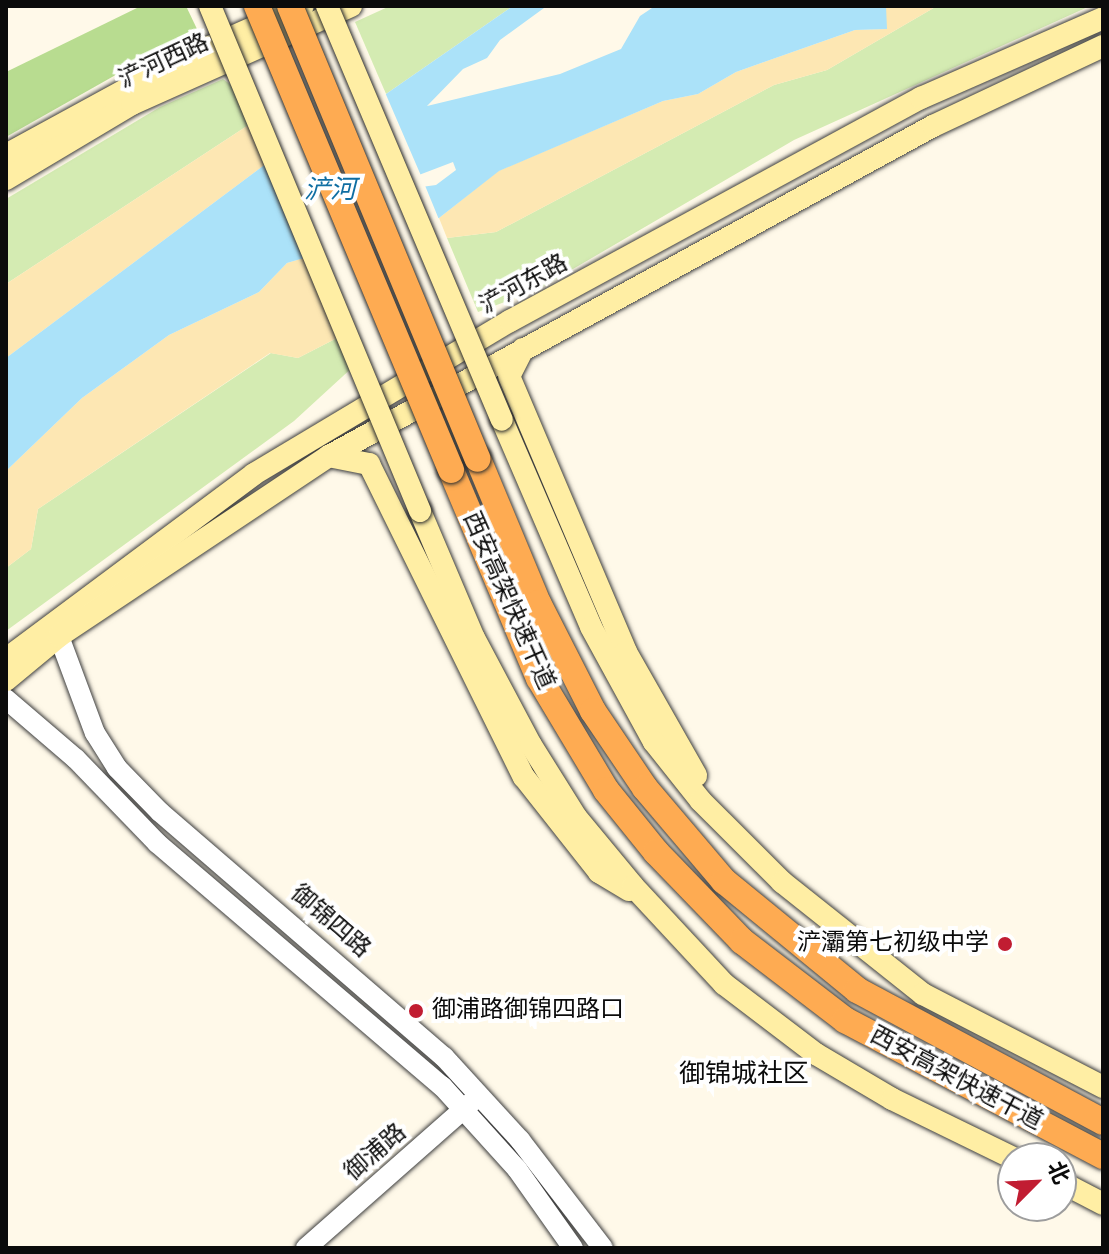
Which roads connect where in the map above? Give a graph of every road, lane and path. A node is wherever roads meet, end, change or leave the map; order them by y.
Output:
1 (210, 6) edge
2 (246, 6) edge
3 (257, 6) edge
4 (290, 6) edge
5 (297, 6) edge
6 (303, 6) edge
7 (327, 6) edge
8 (351, 6) edge
9 (1103, 18) edge
10 (1103, 46) edge
11 (287, 76) junction
12 (323, 84) junction
13 (6, 155) edge
14 (6, 179) edge
15 (523, 349) junction
16 (329, 456) junction
17 (56, 629) junction
18 (6, 659) edge
19 (6, 680) edge
20 (6, 699) edge
21 (782, 882) junction
22 (646, 900) junction
23 (1099, 1086) edge
24 (472, 1102) junction
25 (1103, 1122) edge
26 (997, 1150) edge
27 (1103, 1156) edge
28 (1077, 1190) edge
29 (1103, 1204) edge
30 (306, 1248) edge
31 (573, 1248) edge
32 (603, 1248) edge

1 - 22 main road, bridge
2 - 11 highway, bridge
3 - 11 highway, 西安高架快速干道, bridge
4 - 12 highway, 西安高架快速干道, bridge
5 - 12 highway, bridge
6 - 13 main road, 浐河西路
7 - 21 main road, bridge
8 - 14 main road, 浐河西路
9 - 17 main road, 浐河东路
10 - 15 main road, 浐河东路
11 - 27 highway, 西安高架快速干道, bridge
12 - 25 highway, 西安高架快速干道, bridge
15 - 16 main road, 浐河东路
15 - 21 main road
16 - 17 main road, 浐河东路
16 - 22 main road
17 - 18 main road, 浐河东路
17 - 19 main road, 浐河东路
17 - 24 street, 御锦四路
20 - 24 street, 御锦四路
21 - 23 main road
22 - 26 main road
24 - 30 street, 御浦路
24 - 31 street, 御锦四路
24 - 32 street, 御锦四路
28 - 29 main road

